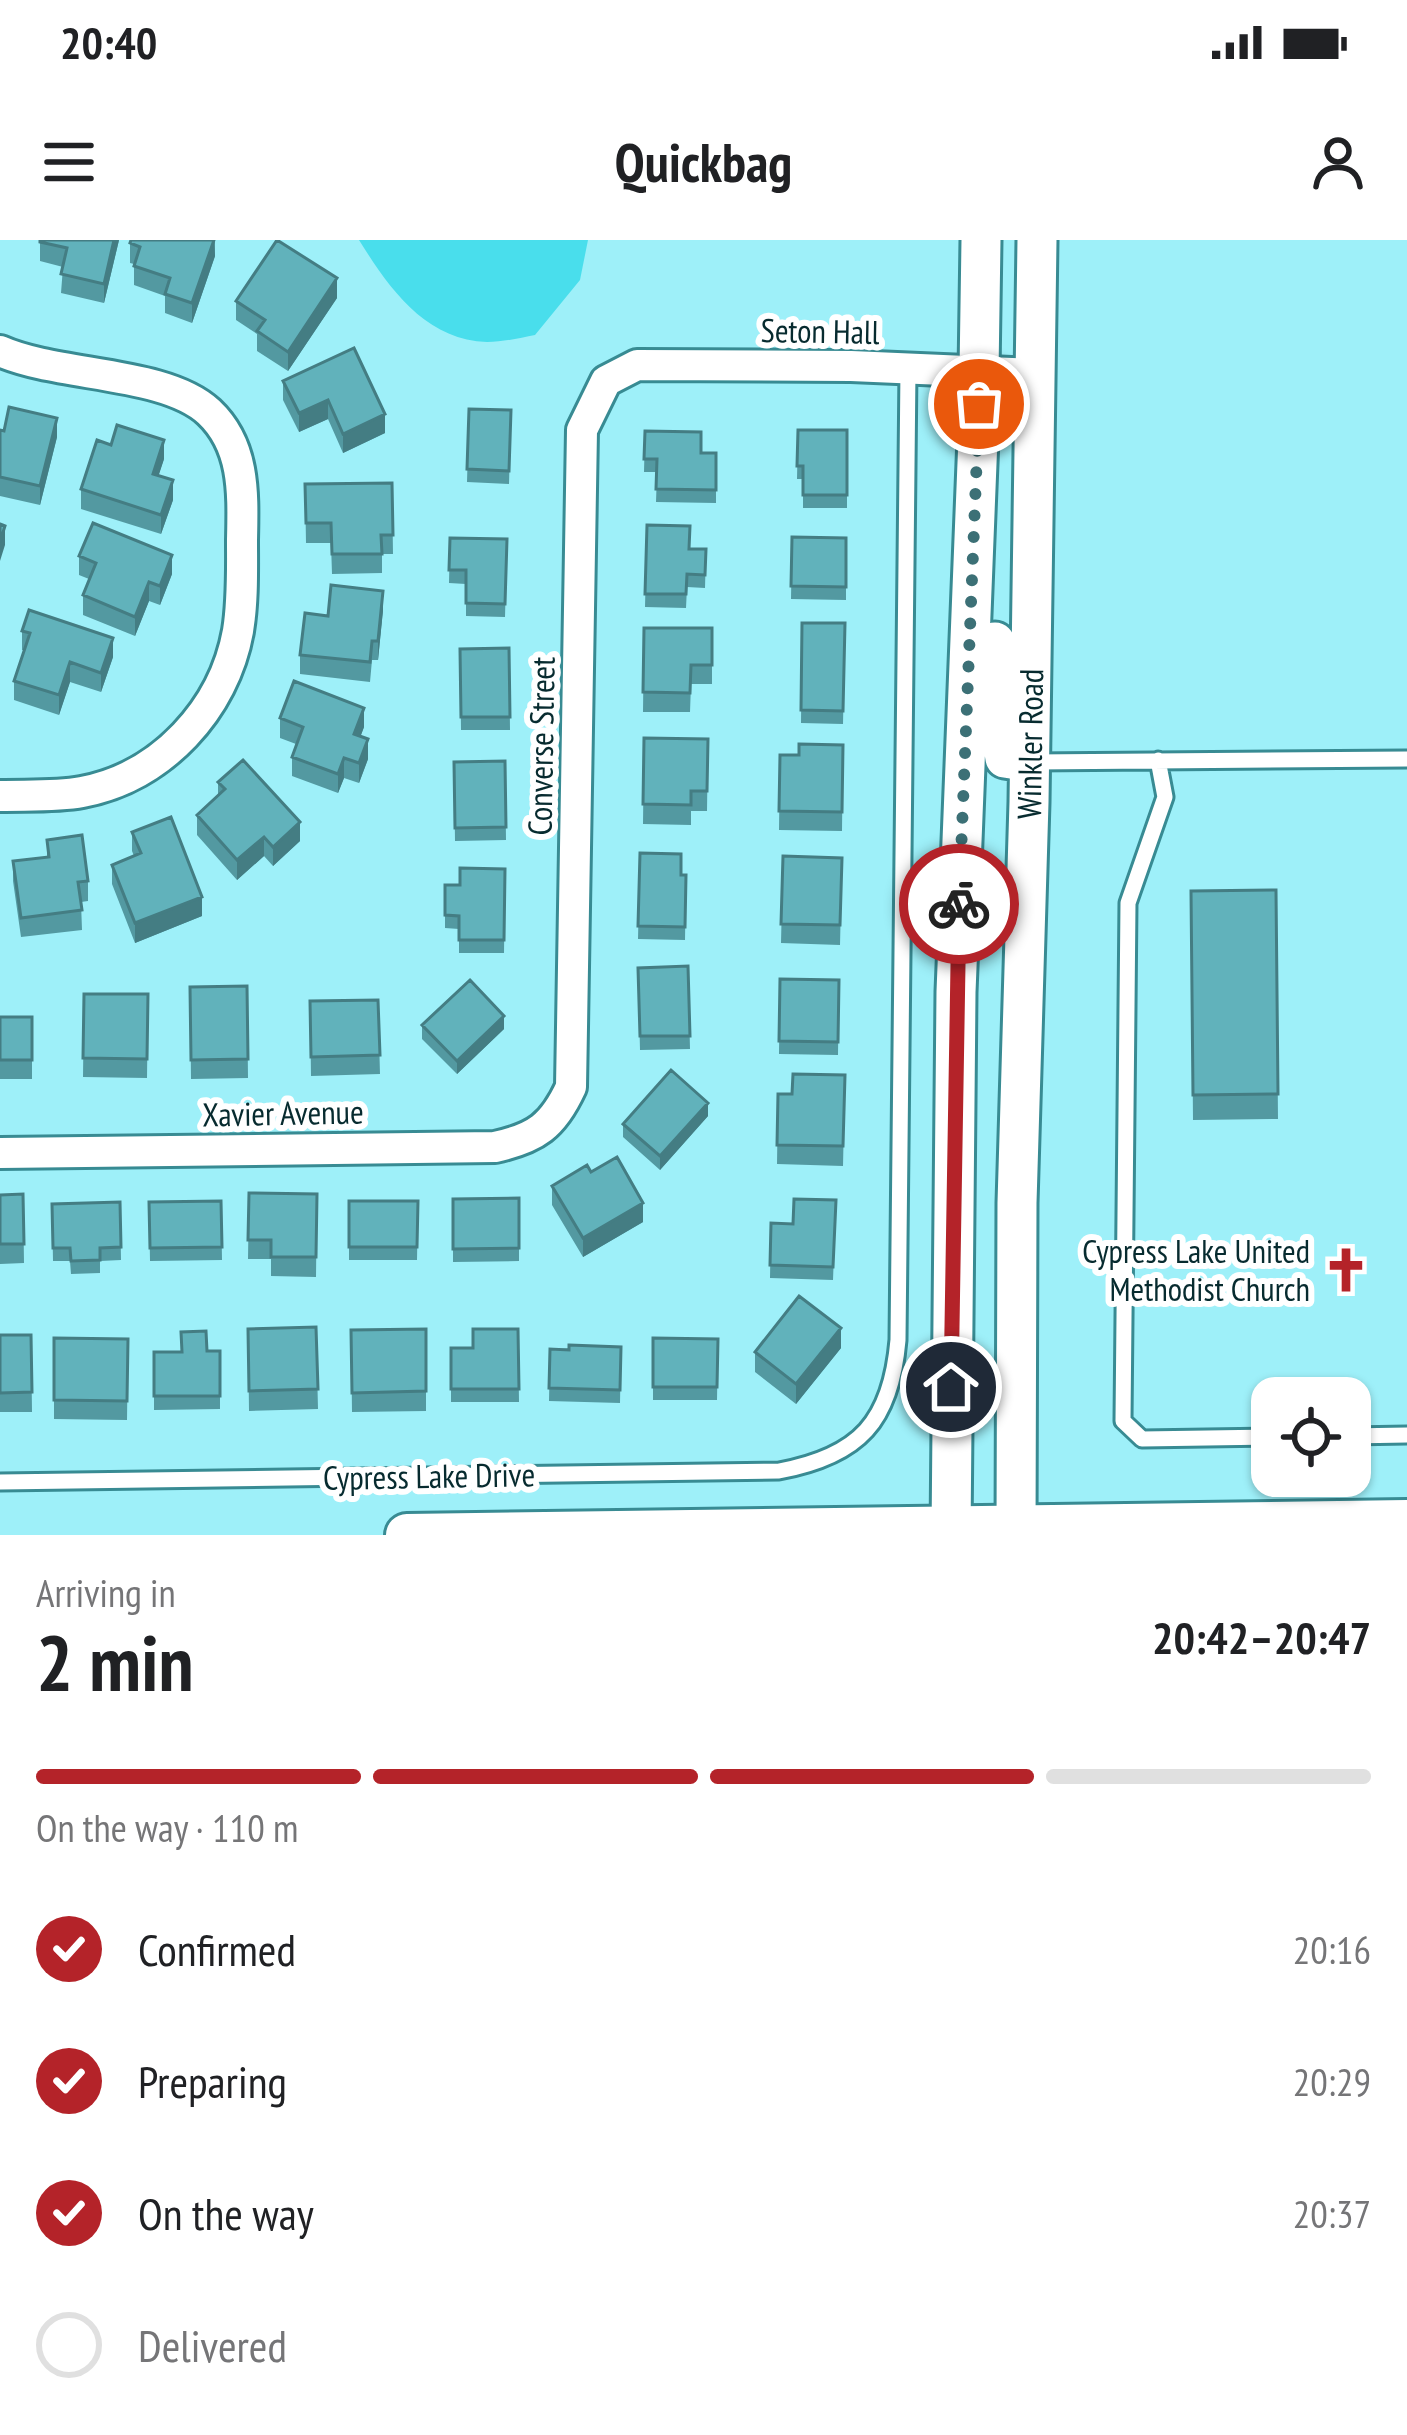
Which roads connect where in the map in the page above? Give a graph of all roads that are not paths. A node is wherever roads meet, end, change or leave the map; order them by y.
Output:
1 (981, 240) edge
2 (1037, 240) edge
3 (0, 351) edge
4 (908, 369) junction
5 (979, 370) junction
6 (1035, 374) junction
7 (606, 381) joint
8 (975, 507) junction
9 (1407, 759) edge
10 (1158, 760) junction
11 (1030, 762) junction
12 (0, 796) edge
13 (558, 1115) joint
14 (0, 1153) edge
15 (1371, 1436) edge
16 (1407, 1436) edge
17 (1251, 1437) edge
18 (0, 1482) edge
19 (1407, 1521) edge
20 (951, 1532) edge
21 (1016, 1532) edge
22 (407, 1535) edge

1 - 5 street, Winkler Road
2 - 6 street, Winkler Road
3 - 12 street
4 - 5 street, Seton Hall
4 - 7 street, Seton Hall
4 - 18 lane, Cypress Lake Drive
5 - 6 street, Seton Hall
5 - 8 street, Winkler Road
6 - 11 street, Winkler Road
7 - 13 street, Converse Street
8 - 11 street
8 - 20 street, Winkler Road
9 - 10 lane
10 - 11 lane
10 - 17 lane
11 - 21 street, Winkler Road
13 - 14 street, Xavier Avenue
15 - 16 lane
19 - 21 main road, Cypress Lake Drive
20 - 21 main road, Cypress Lake Drive
20 - 22 main road, Cypress Lake Drive

